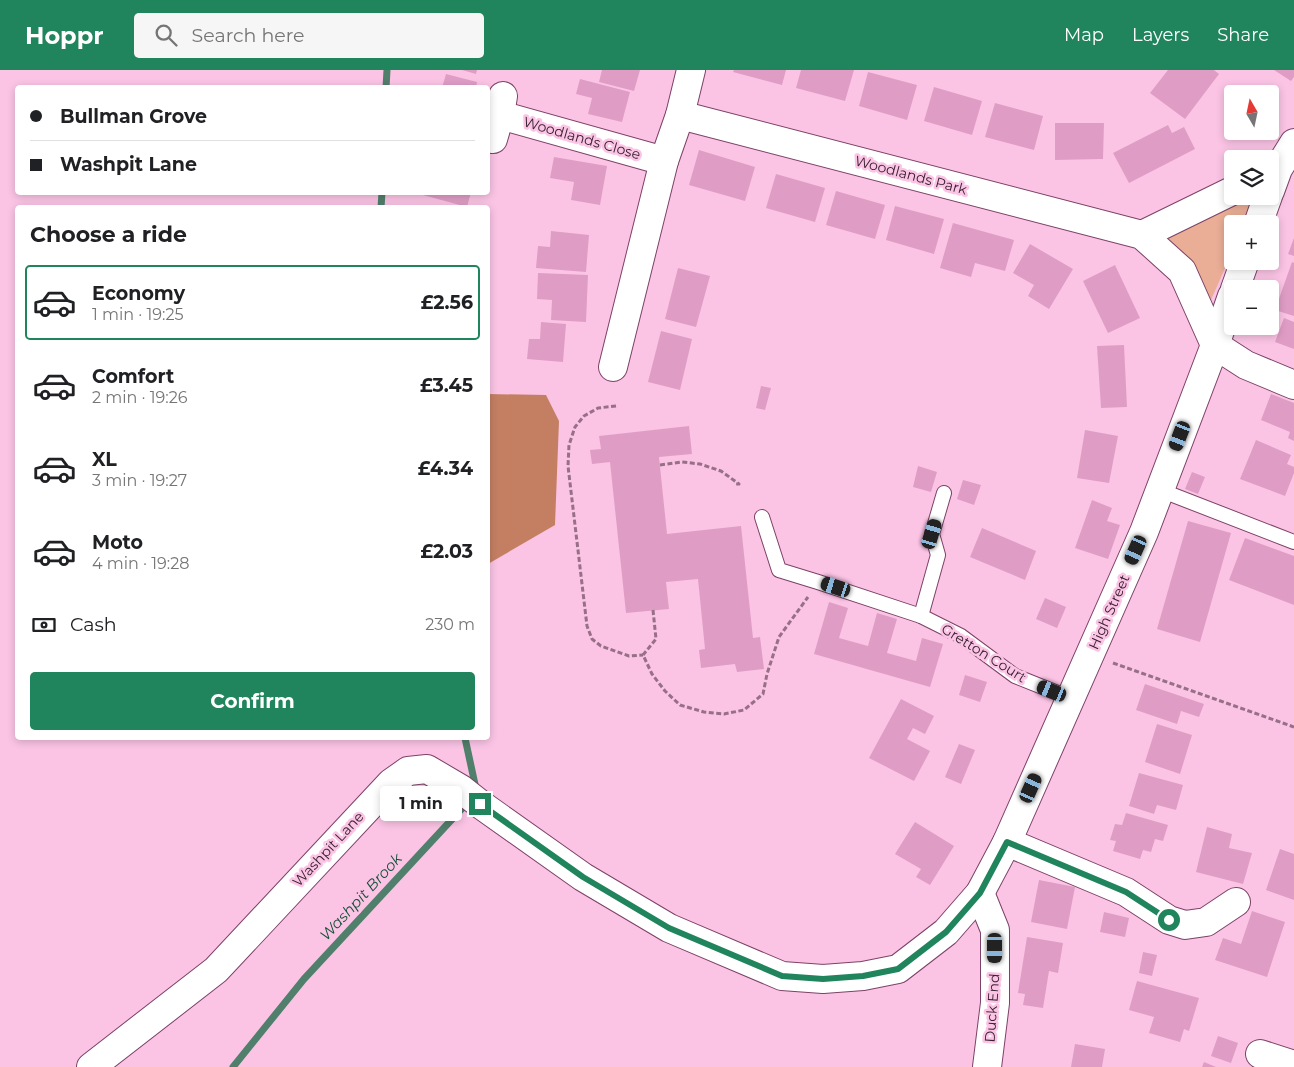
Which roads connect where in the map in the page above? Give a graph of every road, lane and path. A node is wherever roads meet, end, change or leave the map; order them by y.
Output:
1 (691, 70) edge
2 (680, 114) junction
3 (499, 117) dead end
4 (1294, 143) edge
5 (664, 161) junction
6 (1279, 168) edge
7 (1224, 195) edge
8 (1142, 235) junction
9 (1224, 319) edge
10 (1215, 345) junction
11 (613, 367) dead end
12 (1294, 385) edge
13 (616, 406) dead end
14 (660, 465) dead end
15 (735, 484) dead end
16 (1160, 490) junction
17 (944, 493) dead end
18 (762, 517) dead end
19 (1294, 542) edge
20 (818, 582) junction
21 (653, 610) dead end
22 (921, 616) junction
23 (643, 655) junction
24 (1090, 655) junction
25 (1070, 698) junction
26 (1294, 727) edge
27 (1007, 842) junction
28 (980, 893) junction
29 (1236, 902) dead end
30 (91, 1067) edge
31 (987, 1067) edge

1 - 2 street
2 - 5 street
2 - 8 street, Woodlands Park
3 - 5 street, Woodlands Close
4 - 6 street
5 - 11 street
7 - 8 street
8 - 10 street, Woodlands Park
9 - 10 street, High Street
10 - 12 street
10 - 16 street, High Street
13 - 23 path
14 - 15 path
16 - 19 lane
16 - 24 street, High Street
17 - 22 lane
18 - 20 lane, Gretton Court
20 - 22 lane, Gretton Court
20 - 23 path
21 - 23 path
22 - 25 lane, Gretton Court
24 - 25 street, High Street
24 - 26 path
25 - 27 street, High Street
27 - 28 street, High Street
27 - 29 street
28 - 30 street, Washpit Lane
28 - 31 street, Duck End

